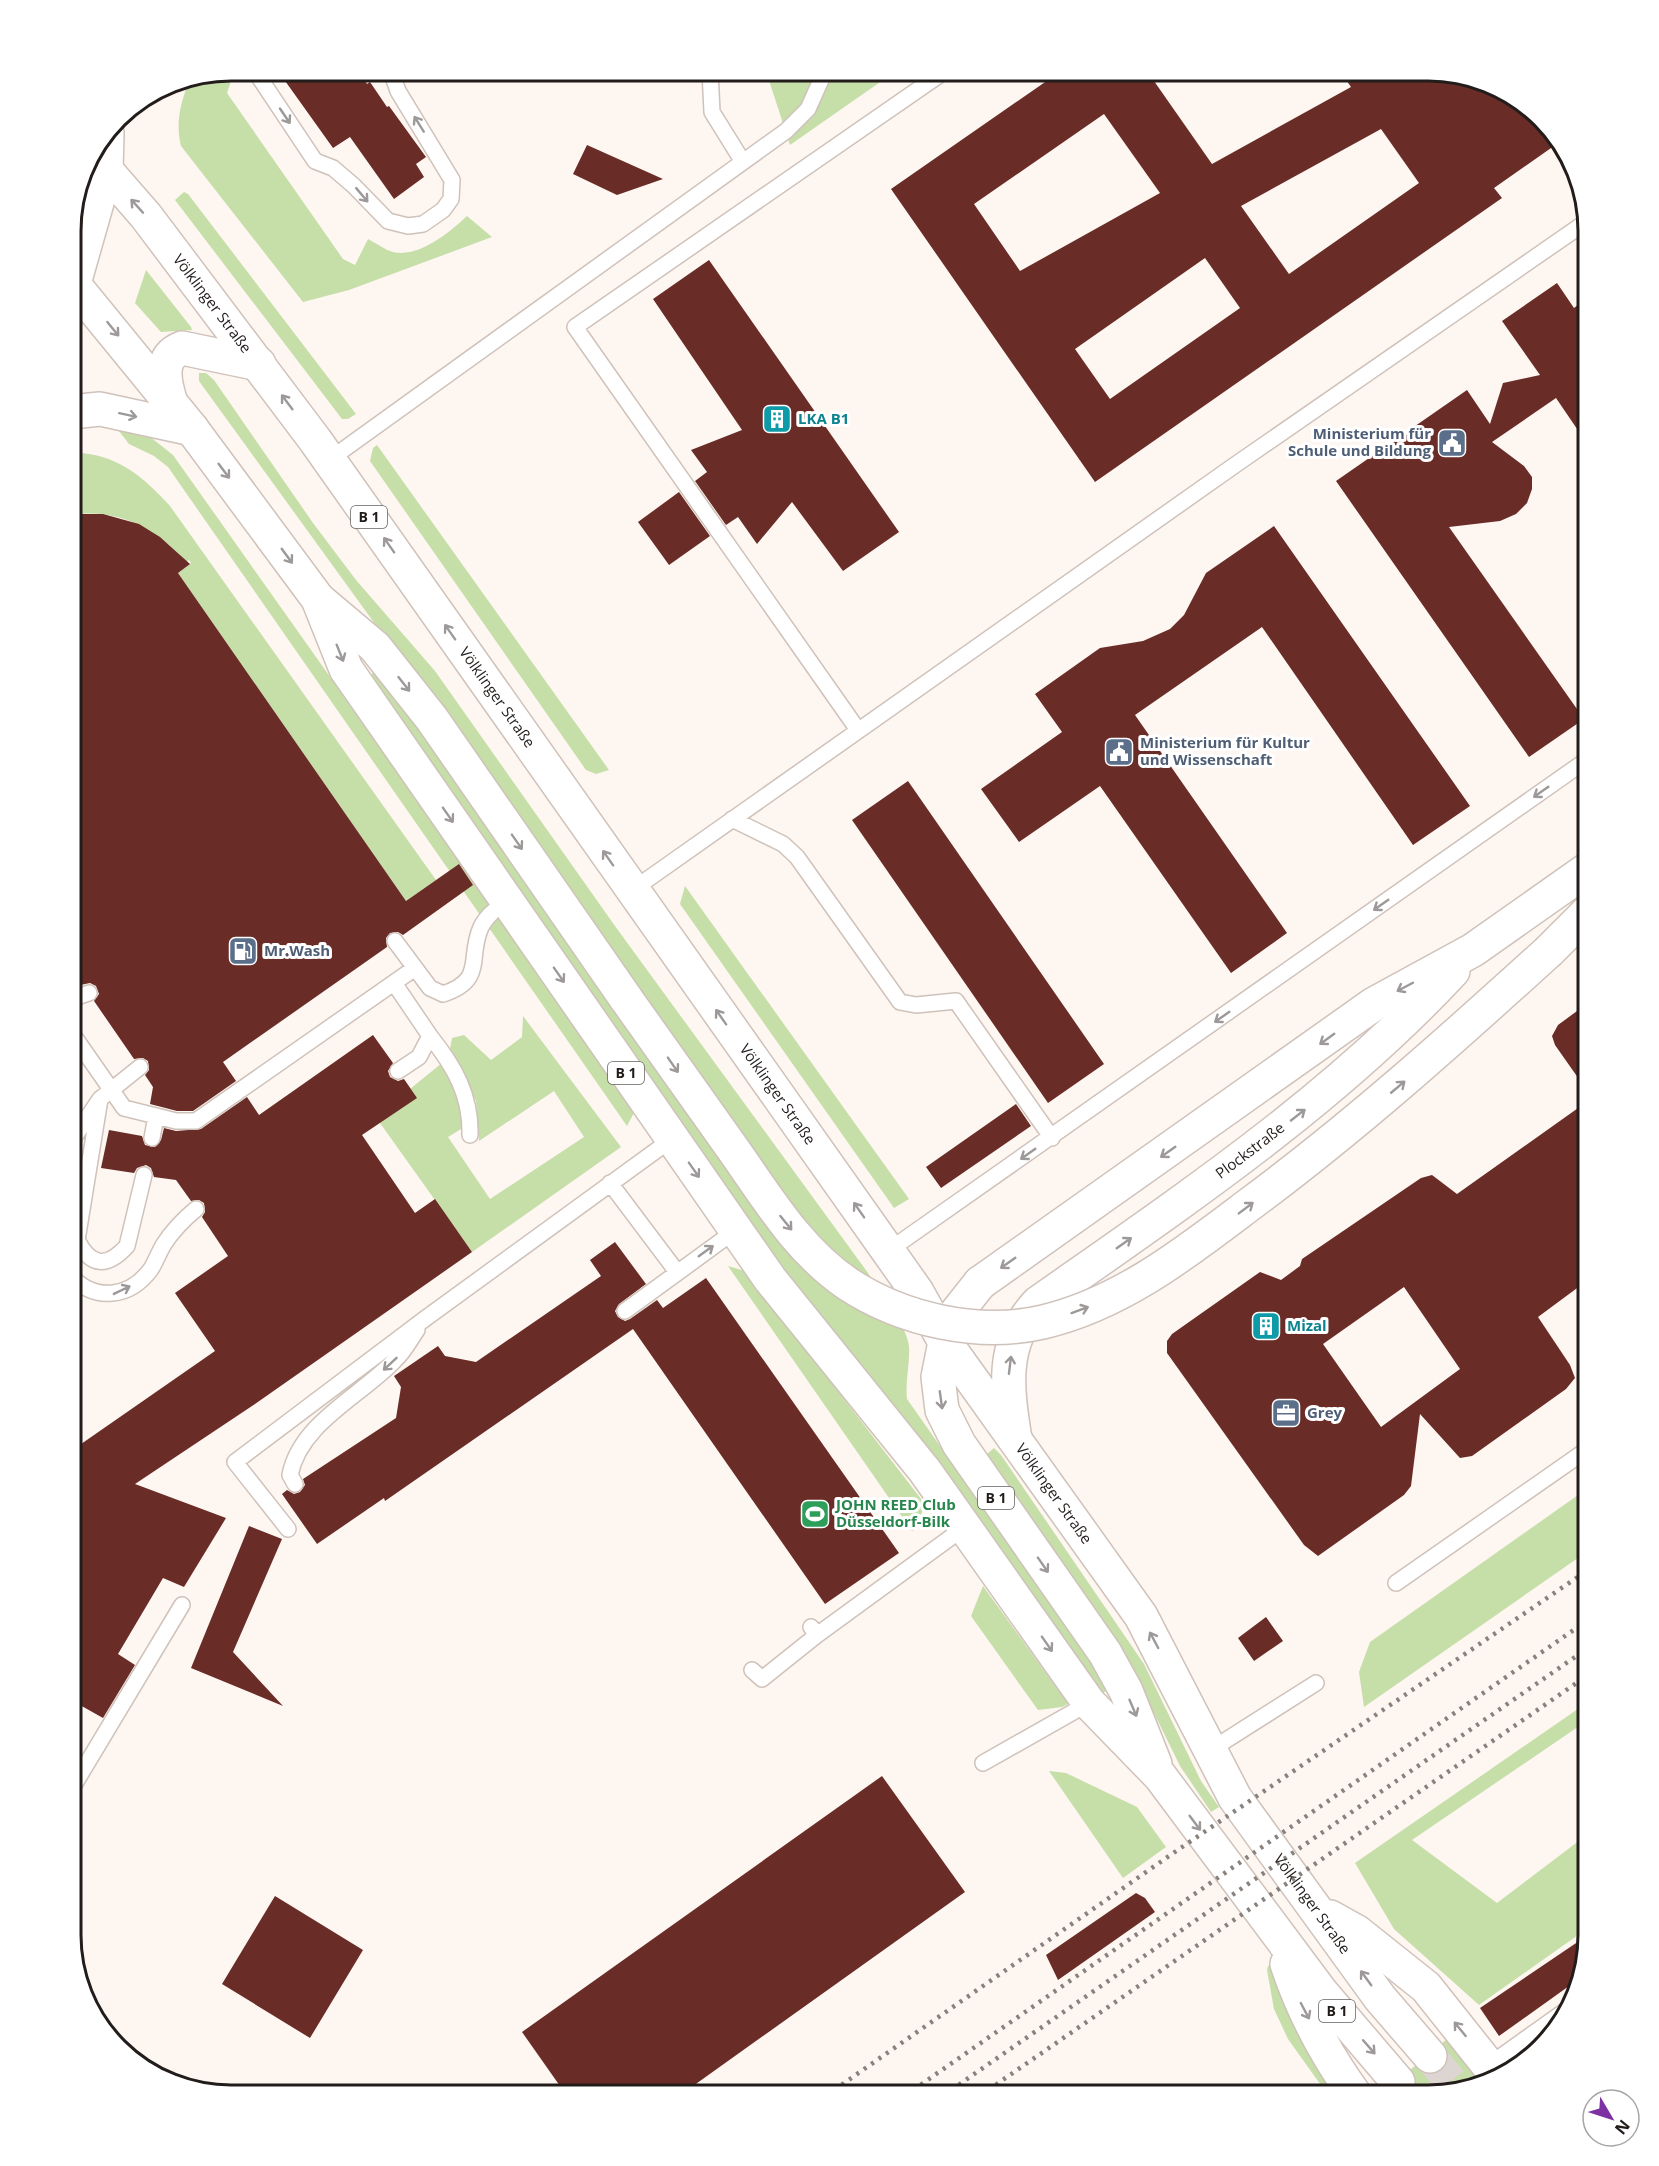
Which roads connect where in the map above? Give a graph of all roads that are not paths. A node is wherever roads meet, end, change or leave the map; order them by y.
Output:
1 (262, 81) edge
2 (395, 81) edge
3 (710, 81) edge
4 (821, 81) edge
5 (931, 81) edge
6 (743, 162) junction
7 (99, 163) edge
8 (1578, 228) edge
9 (81, 246) edge
10 (81, 297) edge
11 (259, 364) junction
12 (170, 400) junction
13 (81, 411) edge
14 (192, 429) junction
15 (329, 460) junction
16 (318, 599) junction
17 (858, 730) junction
18 (1578, 766) edge
19 (732, 819) junction
20 (1578, 875) edge
21 (631, 891) junction
22 (507, 901) junction
23 (1578, 922) edge
24 (395, 941) dead end
25 (1473, 950) junction
26 (415, 968) junction
27 (394, 983) junction
28 (89, 993) dead end
29 (81, 996) edge
30 (430, 1036) junction
31 (81, 1051) edge
32 (140, 1067) dead end
33 (398, 1071) dead end
34 (105, 1095) junction
35 (156, 1116) junction
36 (81, 1128) edge
37 (470, 1135) dead end
38 (152, 1138) dead end
39 (1052, 1138) junction
40 (672, 1139) junction
41 (144, 1175) dead end
42 (610, 1183) junction
43 (196, 1209) dead end
44 (81, 1211) edge
45 (736, 1230) junction
46 (81, 1248) edge
47 (888, 1251) junction
48 (677, 1272) junction
49 (81, 1283) edge
50 (980, 1283) junction
51 (917, 1292) junction
52 (625, 1311) dead end
53 (426, 1318) junction
54 (945, 1342) junction
55 (1015, 1439) junction
56 (1578, 1456) edge
57 (295, 1484) dead end
58 (965, 1527) junction
59 (288, 1529) dead end
60 (1396, 1583) dead end
61 (182, 1605) dead end
62 (752, 1670) dead end
63 (1316, 1683) dead end
64 (1089, 1703) junction
65 (1209, 1751) junction
66 (983, 1764) dead end
67 (81, 1772) edge
68 (1160, 1776) junction
69 (1316, 1909) junction
70 (1278, 1937) junction
71 (1548, 2025) edge
72 (1430, 2056) tunnel mouth
73 (1492, 2070) edge
74 (1398, 2082) dead end
75 (1347, 2085) edge

1 -> 2 lane
3 - 6 lane
4 - 6 lane
5 - 17 lane
6 - 15 lane
7 - 9 main road
11 -> 7 main road, Völklinger Straße / B 1
8 - 17 lane
10 -> 12 main road, B 1
11 - 12 main road
15 -> 11 main road, Völklinger Straße / B 1
12 - 14 main road, B 1
13 -> 14 main road
14 -> 16 main road, B 1
21 -> 15 main road, Völklinger Straße / B 1
16 -> 22 main road, B 1
16 -> 23 main road, bridge
17 - 19 lane
18 -> 39 lane
19 - 21 lane
19 - 39 lane
20 - 25 main road, Plockstraße
47 -> 21 main road, Völklinger Straße / B 1
22 - 26 lane
22 -> 40 main road, B 1
24 - 26 lane
25 -> 50 main road, Plockstraße
55 -> 25 main road, Plockstraße
26 - 27 lane
27 - 30 lane
27 - 35 lane
28 - 29 lane
30 - 33 lane
30 - 37 lane
31 - 34 lane
32 - 34 lane
34 - 35 lane
34 - 36 lane
34 - 44 lane
35 - 38 lane
39 -> 47 lane
40 - 42 lane
40 -> 45 main road, B 1
41 - 46 lane
42 - 48 lane
42 - 53 lane
49 -> 43 lane
48 -> 45 lane
45 - 58 main road, B 1
47 - 51 main road, Völklinger Straße / B 1
48 - 52 lane
50 - 51 main road
50 - 54 main road, B 1
51 - 54 main road, Völklinger Straße / B 1
53 -> 57 lane
53 - 59 lane
54 - 55 main road, Völklinger Straße / B 1
54 -> 68 main road, B 1
65 -> 55 main road, Völklinger Straße / B 1
56 - 60 lane
58 - 62 lane
58 -> 64 main road, B 1
61 - 67 lane
63 - 65 lane
64 - 66 lane
64 - 68 main road, B 1
65 - 69 main road, Völklinger Straße / B 1
68 -> 70 main road, B 1
72 -> 69 main road, Völklinger Straße / B 1
73 -> 69 main road
70 -> 74 main road, B 1
70 -> 75 main road
71 - 73 lane

